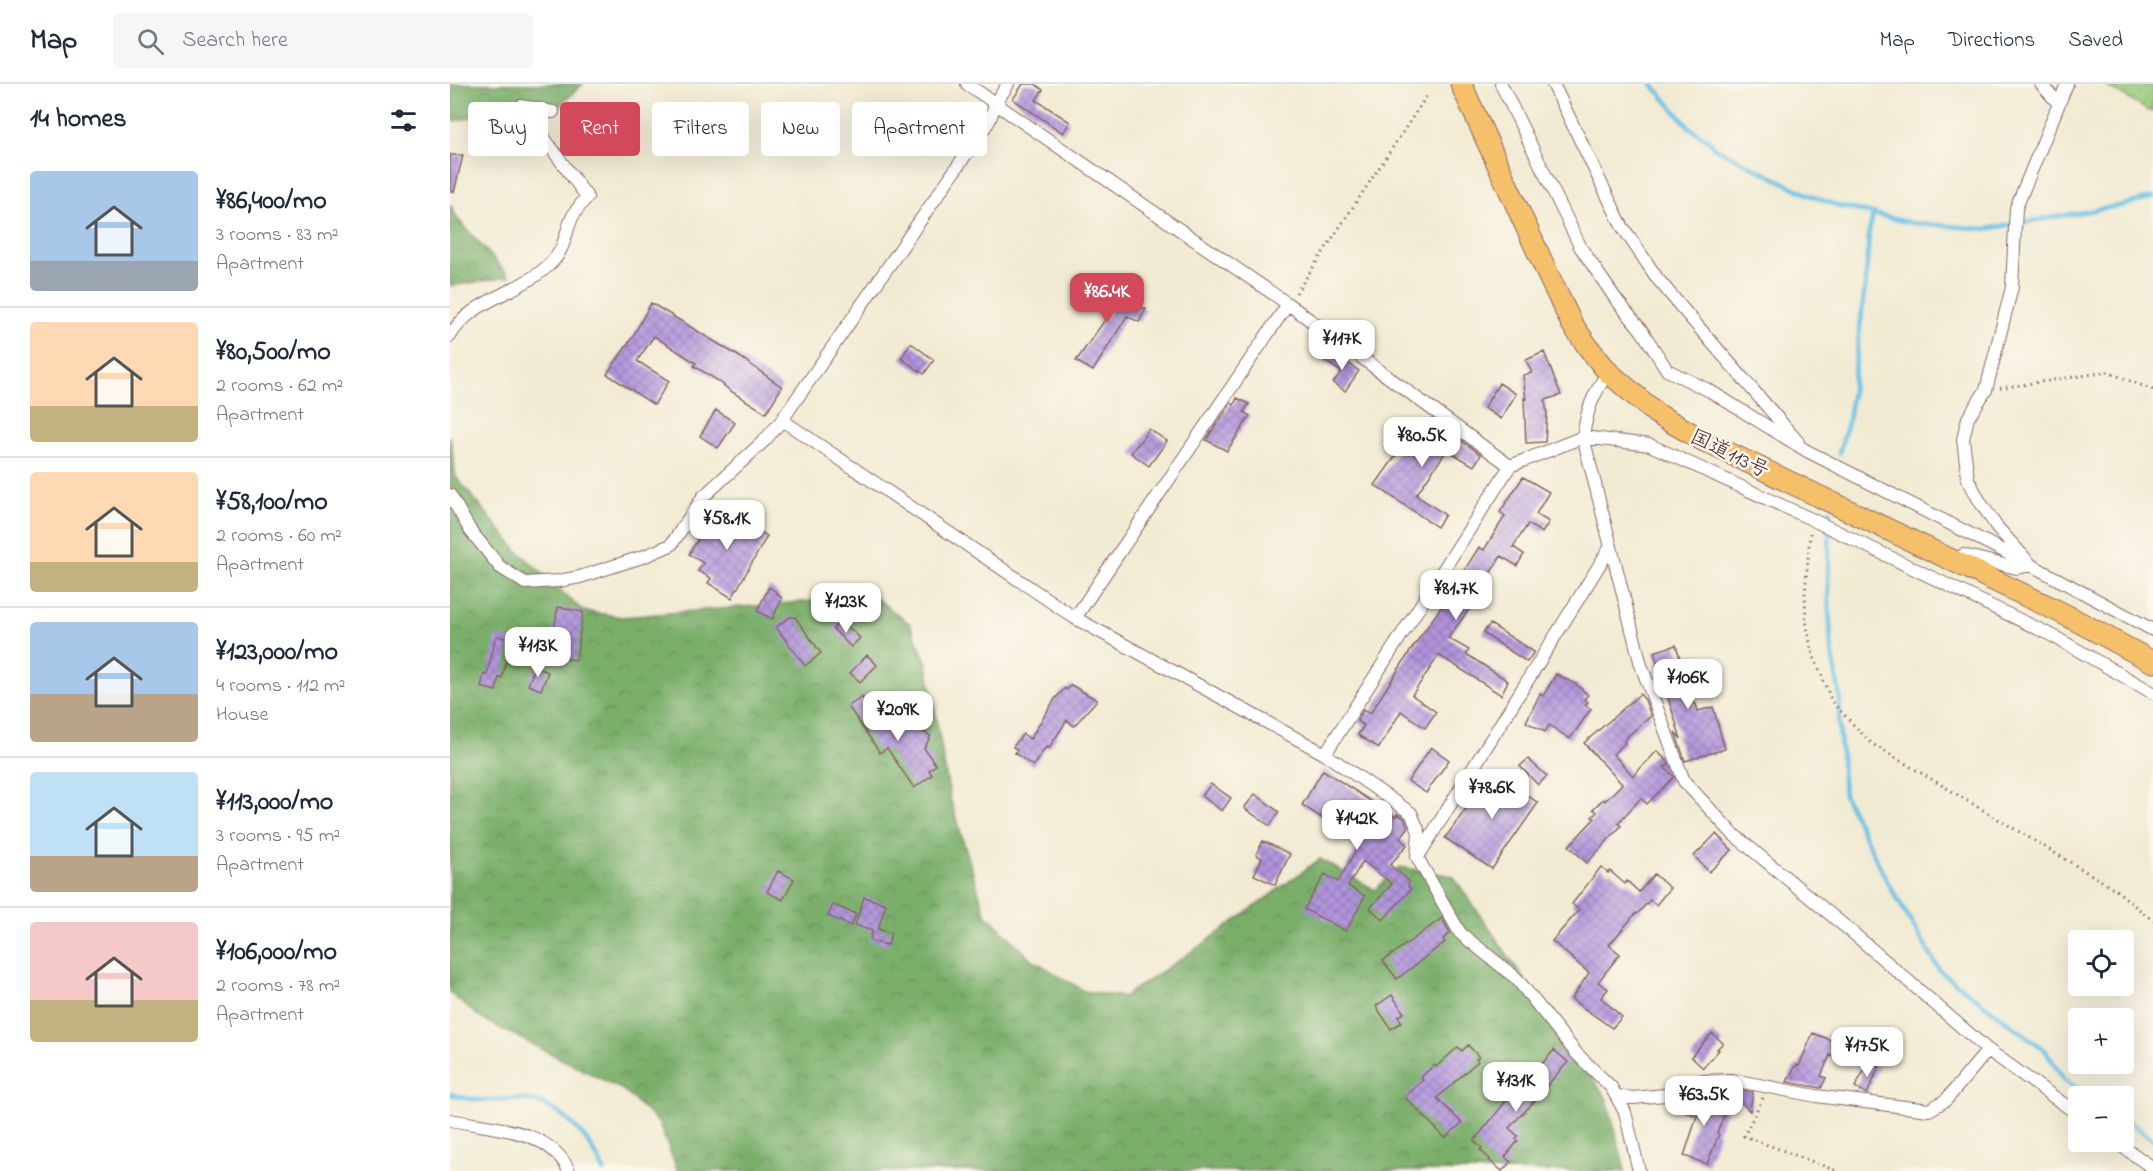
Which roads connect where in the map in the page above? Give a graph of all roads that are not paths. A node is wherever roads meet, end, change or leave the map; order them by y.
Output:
1 (967, 84) edge
2 (1008, 84) edge
3 (1461, 84) edge
4 (1501, 84) edge
5 (1553, 84) edge
6 (2041, 84) edge
7 (2067, 84) edge
8 (996, 103) junction
9 (2059, 104) junction
10 (553, 112) dead end
11 (1288, 304) junction
12 (450, 336) edge
13 (1608, 372) junction
14 (782, 420) junction
15 (1582, 438) junction
16 (1807, 452) junction
17 (1510, 466) junction
18 (450, 495) edge
19 (1610, 548) junction
20 (1955, 562) junction
21 (2031, 565) junction
22 (1075, 618) junction
23 (2153, 630) edge
24 (2153, 662) edge
25 (2153, 693) edge
26 (1325, 753) junction
27 (1417, 857) junction
28 (1988, 1050) junction
29 (1617, 1096) junction
30 (2068, 1107) edge
31 (450, 1120) edge
32 (2130, 1152) edge
33 (2153, 1168) edge
34 (569, 1171) edge
35 (1639, 1171) edge

1 - 8 street
2 - 8 street
3 - 13 highway, 国道113号
4 - 16 street
5 - 16 street
6 - 9 street
7 - 9 street
8 - 11 street
8 - 14 street
9 - 21 street
10 - 12 street
11 - 17 street
11 - 22 street
13 - 15 street
13 - 20 highway, 国道113号
14 - 18 street
14 - 22 street
15 - 17 street
15 - 19 street
15 - 25 street
16 - 21 street
17 - 26 street
19 - 27 street
19 - 28 street
20 - 21 street
20 - 24 highway, 国道113号
21 - 23 street
22 - 26 street
26 - 27 street
27 - 29 street
28 - 29 street
28 - 30 street
29 - 35 street
31 - 34 street
32 - 33 street

